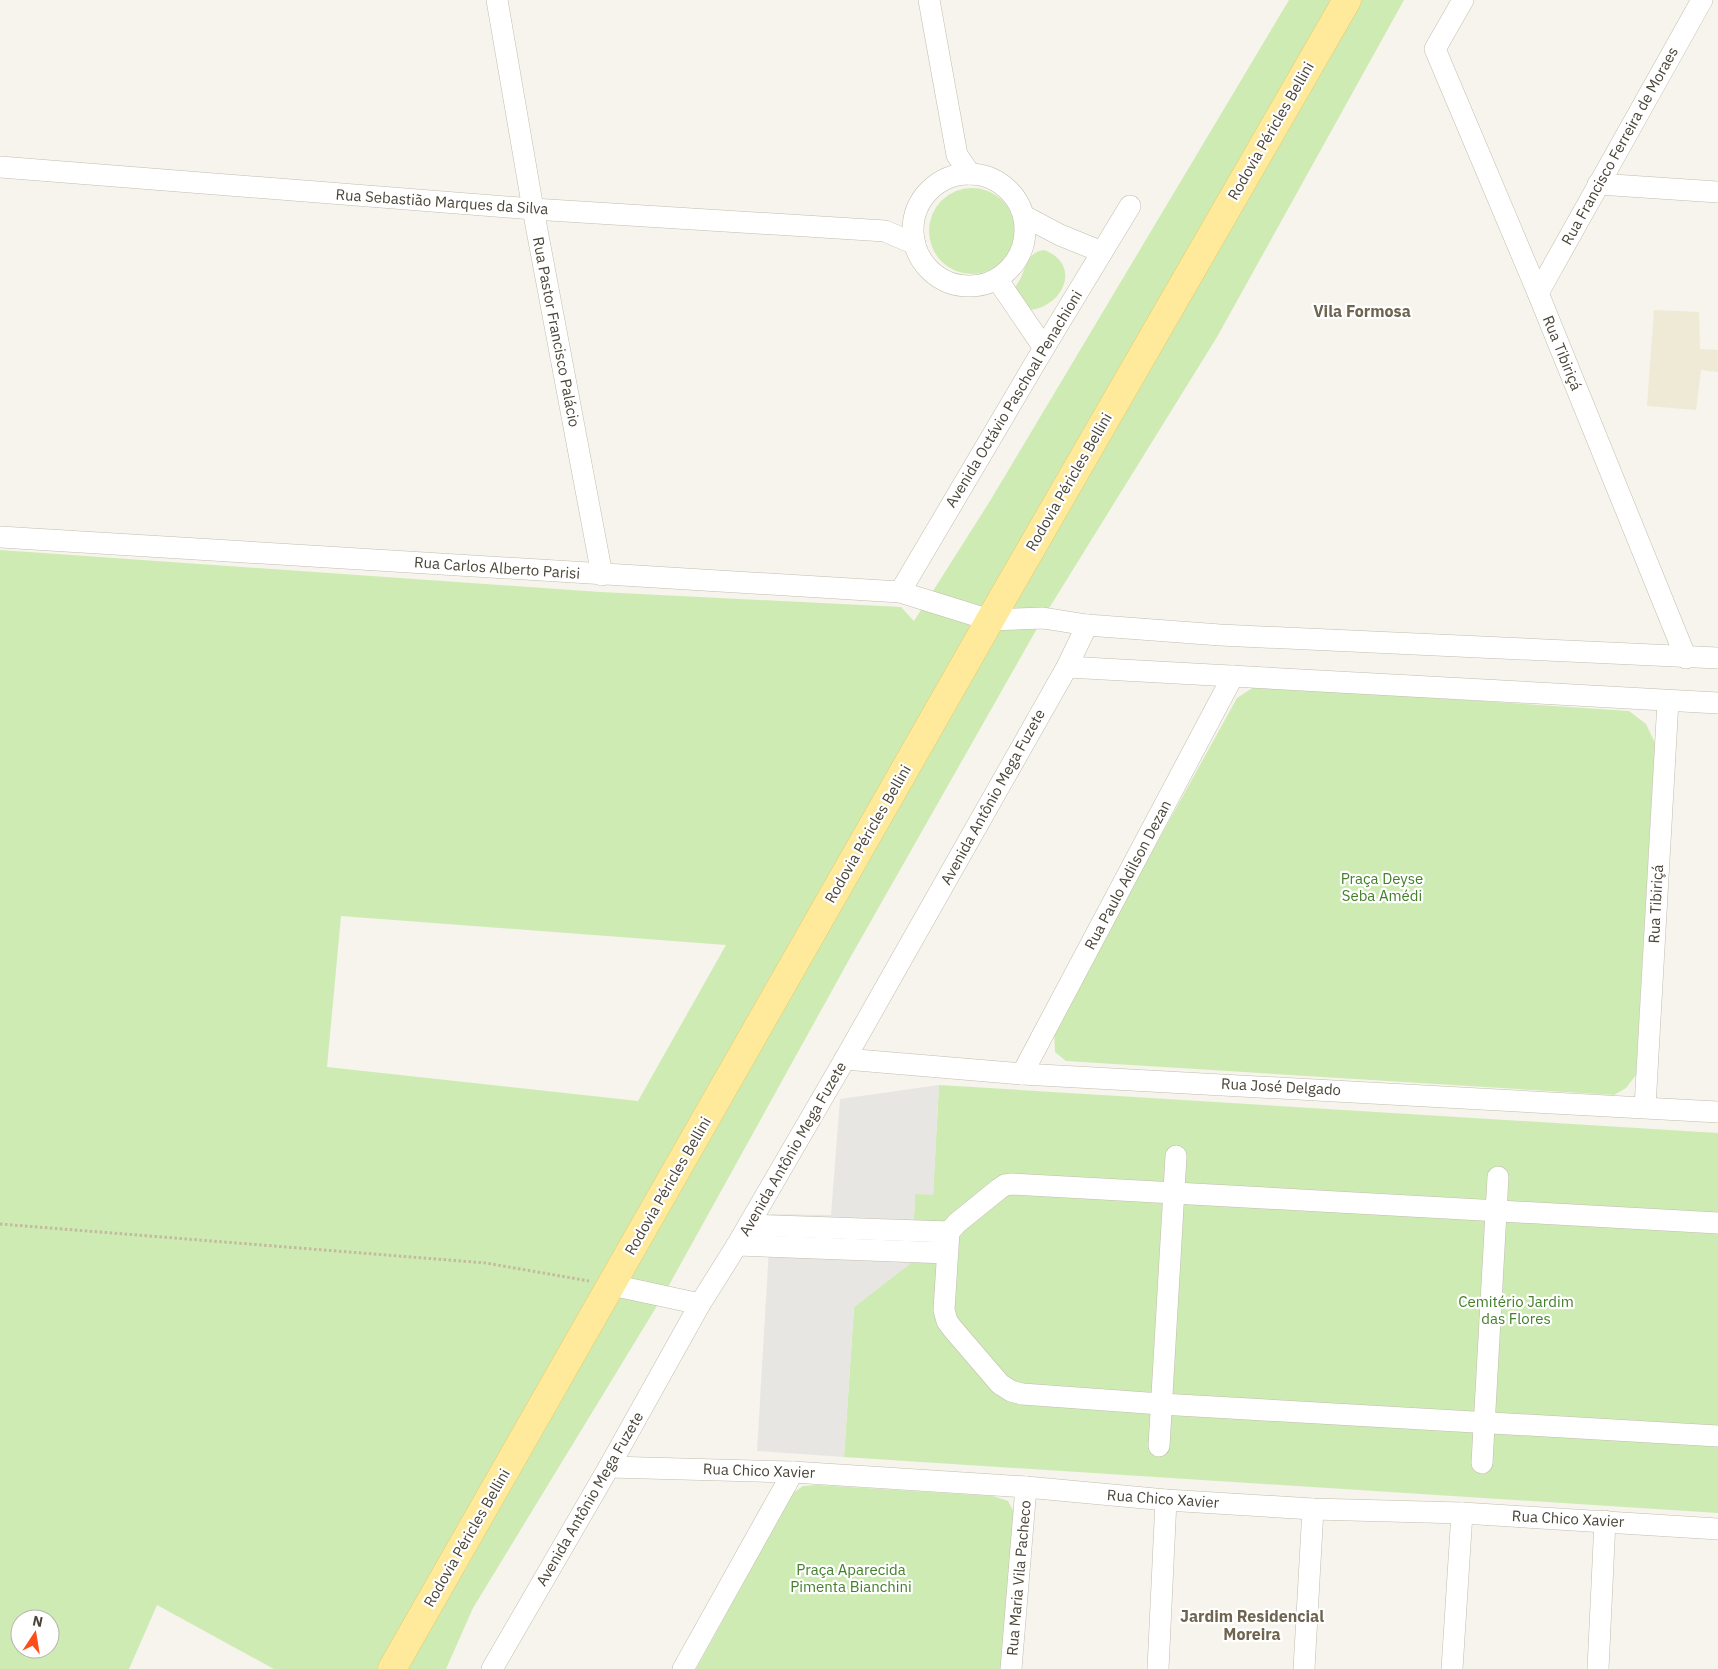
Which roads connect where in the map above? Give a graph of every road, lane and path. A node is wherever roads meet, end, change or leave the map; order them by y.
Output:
1 (497, 0) edge
2 (929, 0) edge
3 (1347, 0) edge
4 (1462, 0) edge
5 (1702, 0) edge
6 (956, 155) junction
7 (0, 168) edge
8 (970, 174) junction
9 (947, 178) junction
10 (1598, 184) junction
11 (1718, 192) edge
12 (1130, 206) dead end
13 (533, 209) junction
14 (1024, 216) junction
15 (914, 218) junction
16 (885, 231) junction
17 (915, 244) junction
18 (1102, 252) junction
19 (997, 279) junction
20 (1538, 293) junction
21 (1044, 348) junction
22 (0, 537) edge
23 (602, 575) junction
24 (900, 592) junction
25 (990, 620) junction
26 (1087, 625) junction
27 (1686, 658) junction
28 (1718, 658) edge
29 (1066, 667) junction
30 (1233, 676) junction
31 (1668, 701) junction
32 (1718, 703) edge
33 (845, 1059) junction
34 (1022, 1074) junction
35 (1646, 1107) junction
36 (1718, 1112) edge
37 (1176, 1156) dead end
38 (1498, 1177) dead end
39 (1174, 1192) junction
40 (1496, 1211) junction
41 (1718, 1223) edge
42 (0, 1224) edge
43 (749, 1225) junction
44 (950, 1232) junction
45 (737, 1245) junction
46 (947, 1253) junction
47 (612, 1285) junction
48 (700, 1304) junction
49 (1161, 1404) junction
50 (1484, 1422) junction
51 (1718, 1436) edge
52 (1159, 1446) dead end
53 (1482, 1463) dead end
54 (609, 1467) junction
55 (793, 1472) junction
56 (1026, 1487) junction
57 (1166, 1500) junction
58 (1313, 1509) junction
59 (1462, 1513) junction
60 (1605, 1521) junction
61 (1718, 1529) edge
62 (392, 1669) edge
63 (492, 1669) edge
64 (683, 1669) edge
65 (1011, 1669) edge
66 (1158, 1669) edge
67 (1304, 1669) edge
68 (1452, 1669) edge
69 (1598, 1669) edge

1 - 13 street, Rua Pastor Francisco Palácio
2 - 6 street
3 - 25 main road, Rodovia Péricles Bellini
4 - 20 street, Rua Tibiriçá
5 - 10 street, Rua Francisco Ferreira de Moraes
6 - 8 street
6 - 9 street
7 - 13 street, Rua Sebastião Marques da Silva
8 - 9 street
8 - 14 street
9 - 15 street
10 - 11 street
10 - 20 street, Rua Francisco Ferreira de Moraes
12 - 18 street, Avenida Octávio Paschoal Penachioni
13 - 16 street, Rua Sebastião Marques da Silva
13 - 23 street, Rua Pastor Francisco Palácio
14 - 18 street
14 - 19 street
15 - 16 street, Rua Sebastião Marques da Silva
15 - 17 street
16 - 17 street, Rua Sebastião Marques da Silva
17 - 19 street
18 - 21 street, Avenida Octávio Paschoal Penachioni
19 - 21 street
20 - 27 street, Rua Tibiriçá
21 - 24 street, Avenida Octávio Paschoal Penachioni
22 - 23 street, Rua Carlos Alberto Parisi
23 - 24 street, Rua Carlos Alberto Parisi
24 - 25 street, Rua Carlos Alberto Parisi
25 - 26 street, Rua Carlos Alberto Parisi
25 - 47 main road, Rodovia Péricles Bellini
26 - 27 street, Rua Carlos Alberto Parisi
26 - 29 street, Avenida Antônio Mega Fuzete
27 - 28 street, Rua Carlos Alberto Parisi
29 - 30 street
29 - 33 street, Avenida Antônio Mega Fuzete
30 - 31 street
30 - 34 street, Rua Paulo Adilson Dezan
31 - 32 street
31 - 35 street, Rua Tibiriçá
33 - 34 street, Rua José Delgado
33 - 43 street, Avenida Antônio Mega Fuzete
34 - 35 street, Rua José Delgado
35 - 36 street, Rua José Delgado
37 - 39 street
38 - 40 street
39 - 40 street
39 - 44 street
39 - 49 street
40 - 41 street
40 - 50 street
42 - 47 path
43 - 44 street
43 - 45 street, Avenida Antônio Mega Fuzete
44 - 46 street
45 - 46 street
45 - 48 street, Avenida Antônio Mega Fuzete
46 - 49 street
47 - 48 street
47 - 62 main road, Rodovia Péricles Bellini
48 - 54 street, Avenida Antônio Mega Fuzete
49 - 50 street
49 - 52 street
50 - 51 street
50 - 53 street
54 - 55 street, Rua Chico Xavier
54 - 63 street, Avenida Antônio Mega Fuzete
55 - 56 street, Rua Chico Xavier
55 - 64 street
56 - 57 street, Rua Chico Xavier
56 - 65 street, Rua Maria Vila Pacheco
57 - 58 street, Rua Chico Xavier
57 - 66 street
58 - 59 street, Rua Chico Xavier
58 - 67 street
59 - 60 street, Rua Chico Xavier
59 - 68 street
60 - 61 street, Rua Chico Xavier
60 - 69 street

